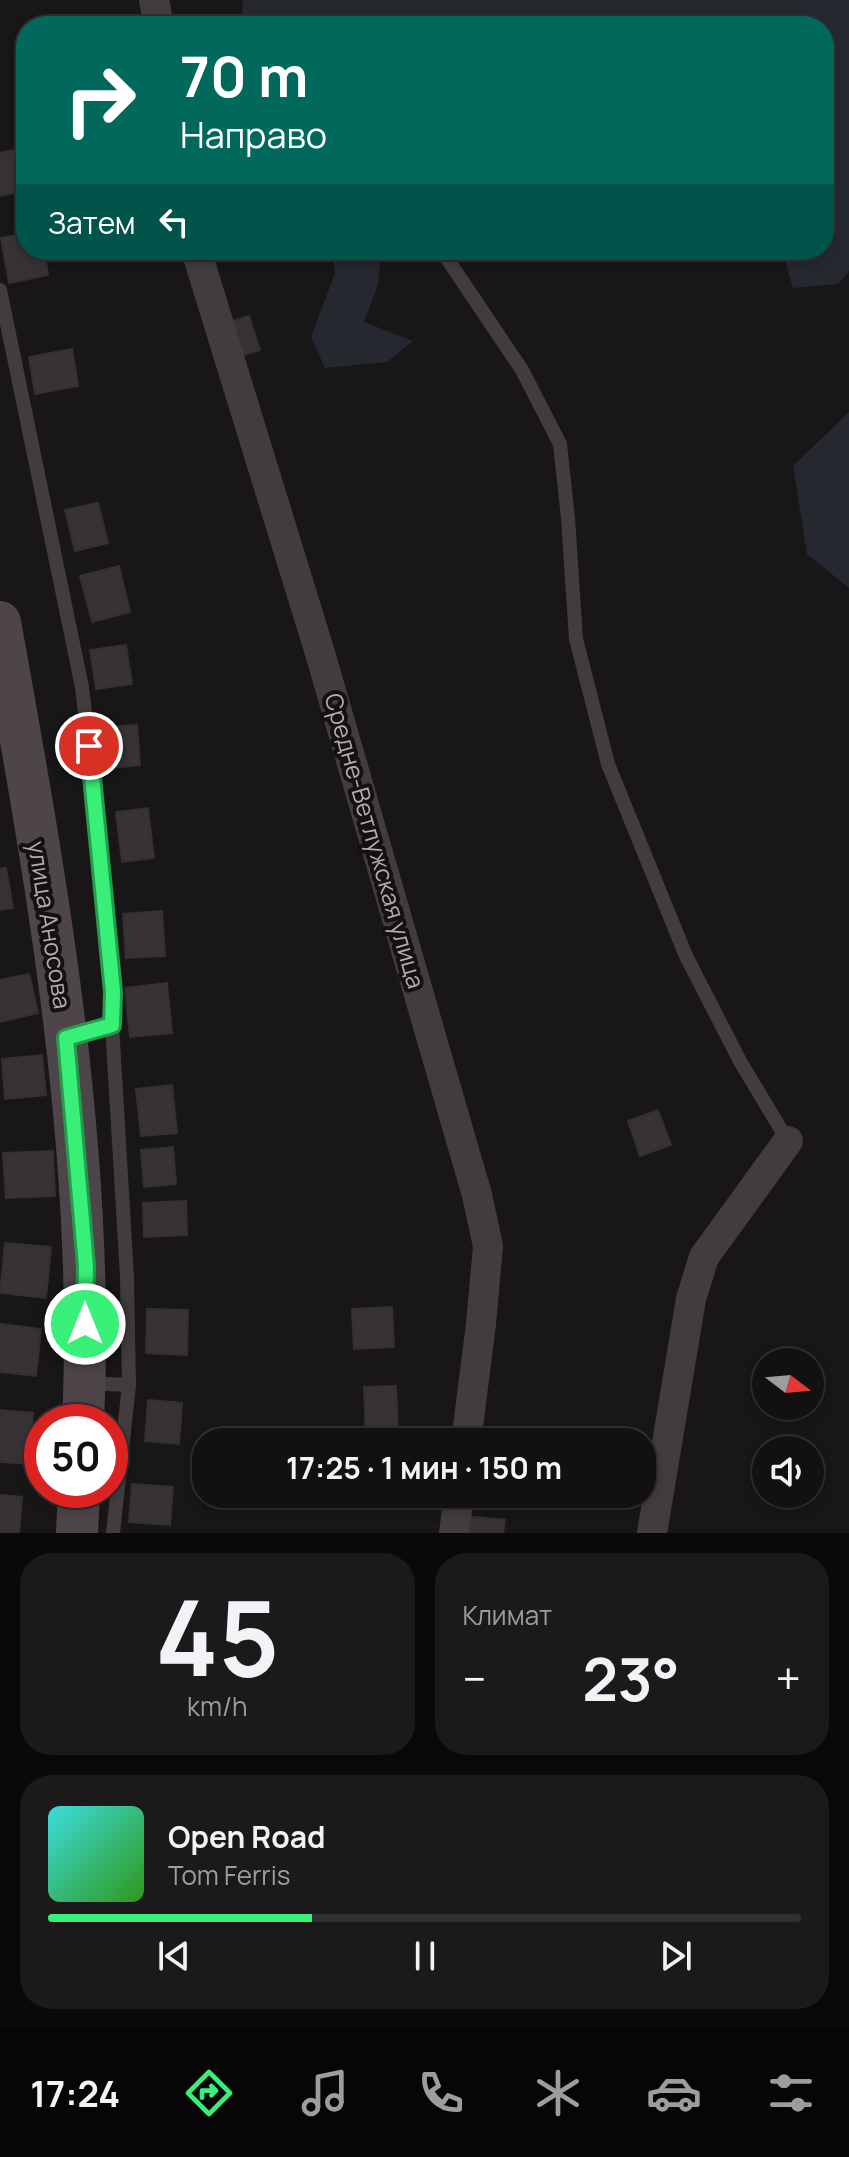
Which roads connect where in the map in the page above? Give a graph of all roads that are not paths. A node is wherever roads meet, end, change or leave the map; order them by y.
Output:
1 (199, 260) edge
2 (448, 260) edge
3 (0, 290) edge
4 (0, 622) edge
5 (112, 1025) junction
6 (66, 1038) junction
7 (788, 1141) joint
8 (129, 1385) junction
9 (84, 1402) edge
10 (468, 1428) edge
11 (457, 1508) edge
12 (87, 1523) edge
13 (454, 1533) edge
14 (652, 1533) edge

1 - 10 street, Средне-Ветлужская улица
2 - 7 lane
3 - 5 lane
4 - 6 main road, улица Аносова
5 - 6 lane
5 - 8 lane
6 - 9 main road, улица Аносова
7 - 14 street
8 - 9 lane
8 - 12 lane
11 - 13 street

